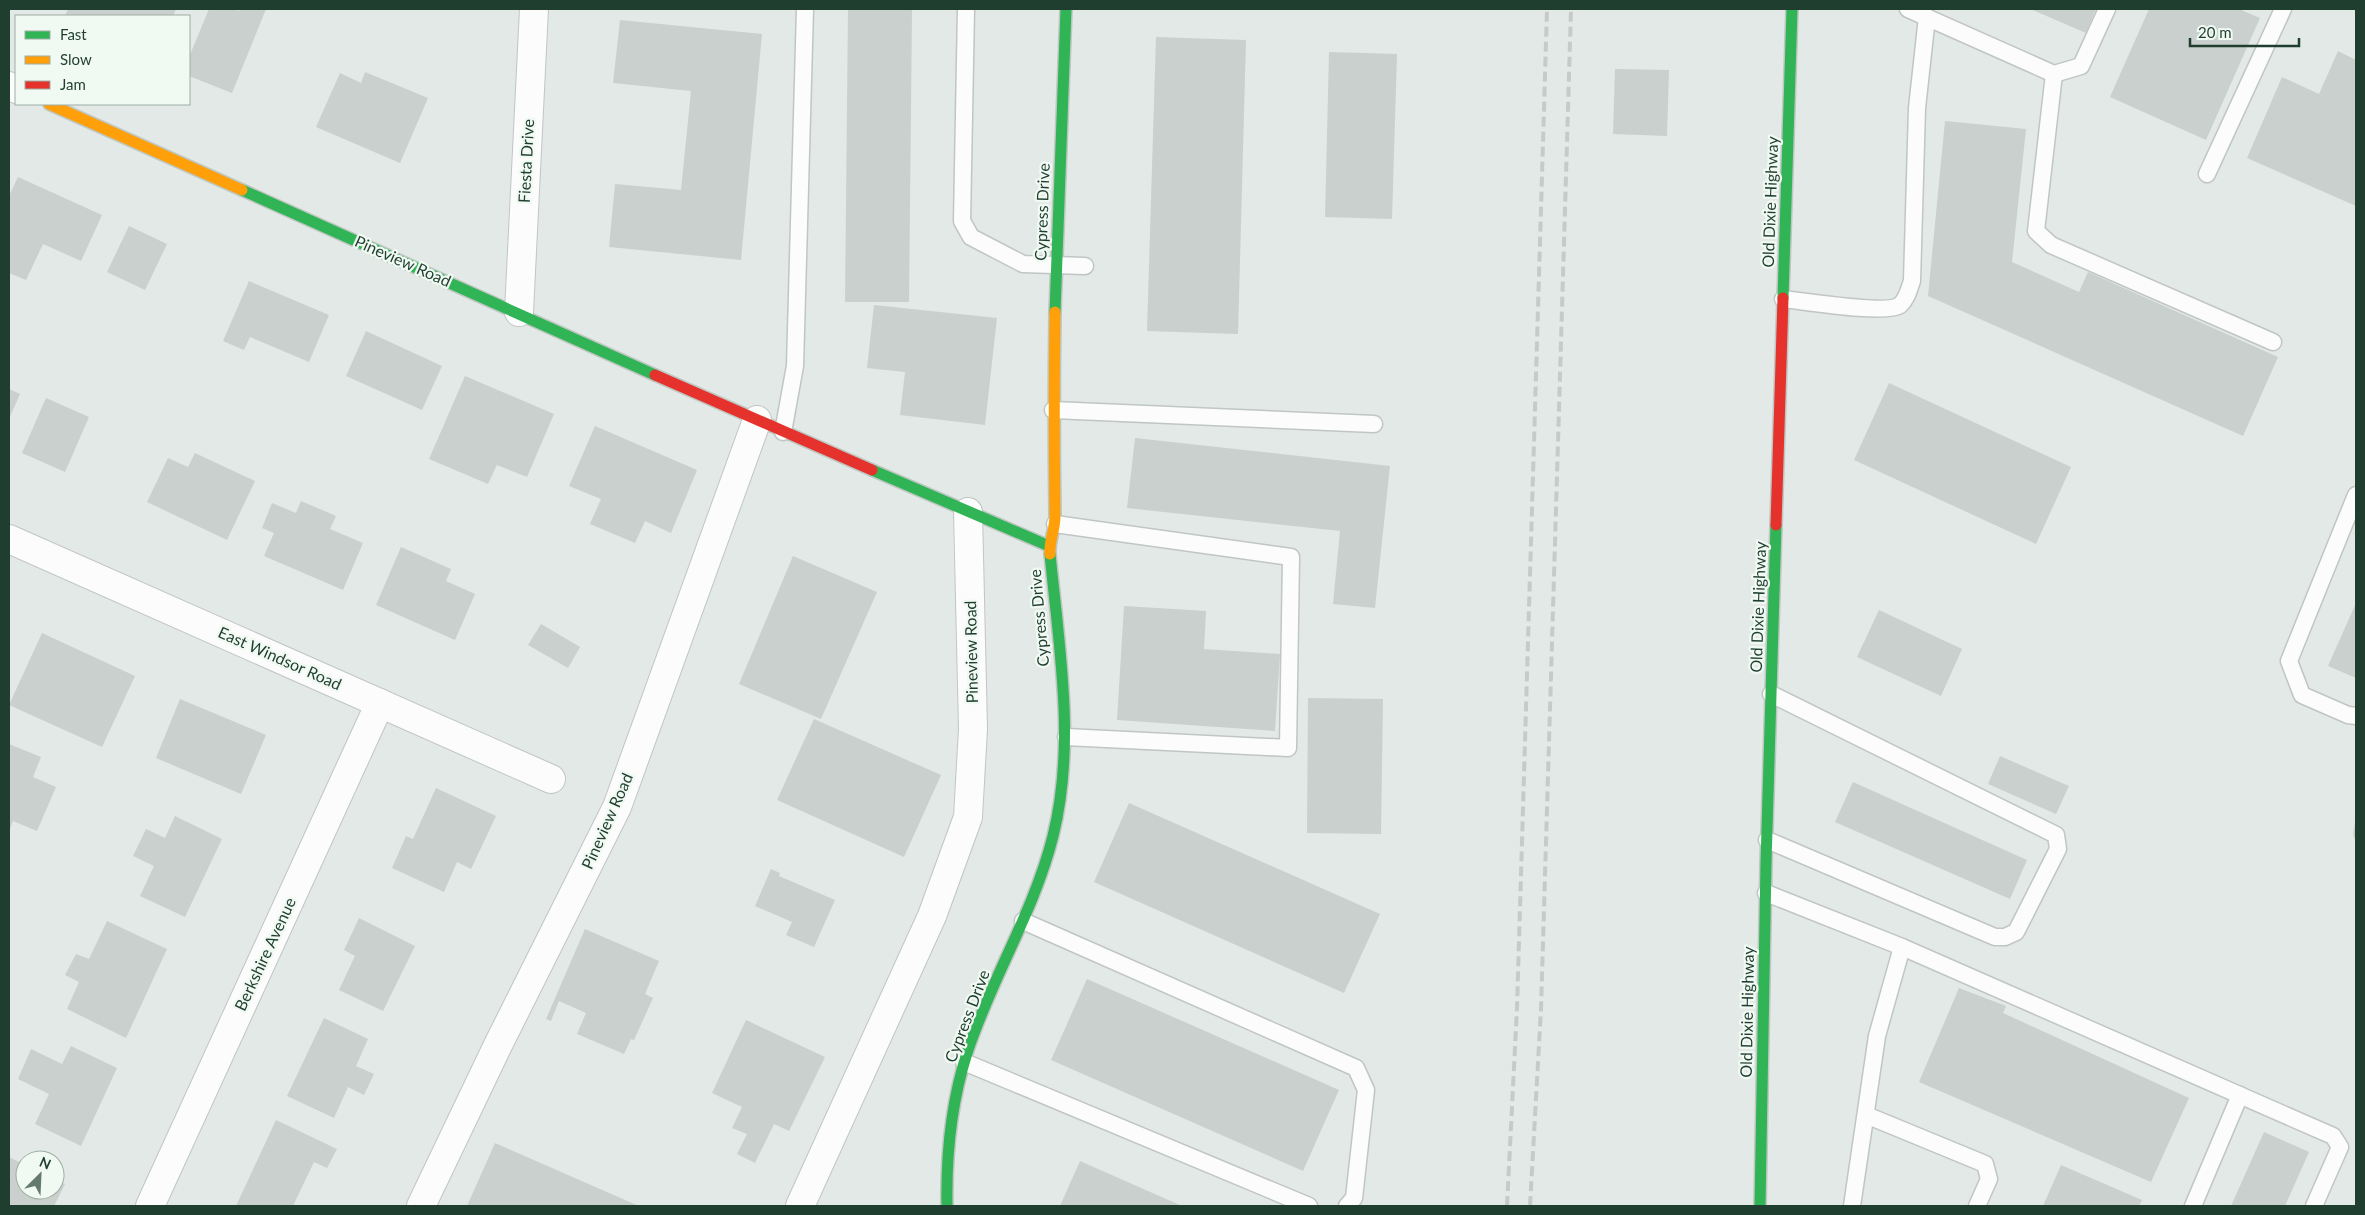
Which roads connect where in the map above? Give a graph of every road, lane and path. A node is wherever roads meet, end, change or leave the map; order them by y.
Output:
1 (534, 9) edge
2 (805, 9) edge
3 (966, 9) edge
4 (1066, 9) edge
5 (1792, 9) edge
6 (1908, 9) edge
7 (2107, 9) edge
8 (2283, 9) edge
9 (1927, 18) junction
10 (2054, 74) junction
11 (50, 105) edge
12 (2207, 174) dead end
13 (1056, 265) junction
14 (1085, 266) dead end
15 (1783, 299) junction
16 (519, 312) junction
17 (2273, 342) dead end
18 (1053, 410) junction
19 (757, 420) junction
20 (1374, 424) dead end
21 (783, 432) junction
22 (2356, 494) edge
23 (968, 512) junction
24 (1055, 524) junction
25 (9, 539) edge
26 (1049, 546) junction
27 (1771, 694) junction
28 (380, 703) junction
29 (2356, 716) edge
30 (1066, 737) junction
31 (550, 779) dead end
32 (1767, 840) junction
33 (1766, 893) junction
34 (1023, 921) junction
35 (1902, 947) junction
36 (964, 1062) junction
37 (2240, 1095) junction
38 (1866, 1115) junction
39 (150, 1206) edge
40 (421, 1206) edge
41 (800, 1206) edge
42 (947, 1206) edge
43 (1309, 1206) edge
44 (1347, 1206) edge
45 (1760, 1206) edge
46 (1852, 1206) edge
47 (1977, 1206) edge
48 (2193, 1206) edge
49 (2314, 1206) edge

1 - 16 street, Fiesta Drive
2 - 21 lane
3 - 13 lane
4 - 13 street, Cypress Drive
5 - 15 street, Old Dixie Highway
6 - 9 lane
7 - 10 lane
8 - 12 lane
9 - 10 lane
9 - 15 lane
10 - 17 lane
11 - 16 street, Pineview Road
13 - 14 lane
13 - 18 street, Cypress Drive
15 - 27 street, Old Dixie Highway
16 - 19 street, Pineview Road
18 - 20 lane
18 - 24 street, Cypress Drive
19 - 21 street, Pineview Road
19 - 40 street, Pineview Road
21 - 23 street, Pineview Road
22 - 29 lane
23 - 26 street, Pineview Road
23 - 41 street, Pineview Road
24 - 26 street, Cypress Drive
24 - 30 lane
25 - 28 street, East Windsor Road
26 - 30 street, Cypress Drive
27 - 32 street, Old Dixie Highway
27 - 32 lane
28 - 31 street, East Windsor Road
28 - 39 street, Berkshire Avenue
30 - 34 street, Cypress Drive
32 - 33 street, Old Dixie Highway
33 - 35 lane
33 - 45 street, Old Dixie Highway
34 - 36 street, Cypress Drive
34 - 44 lane
35 - 37 lane
35 - 38 lane
36 - 42 street, Cypress Drive
36 - 43 lane
37 - 48 lane
37 - 49 lane
38 - 46 lane
38 - 47 lane

